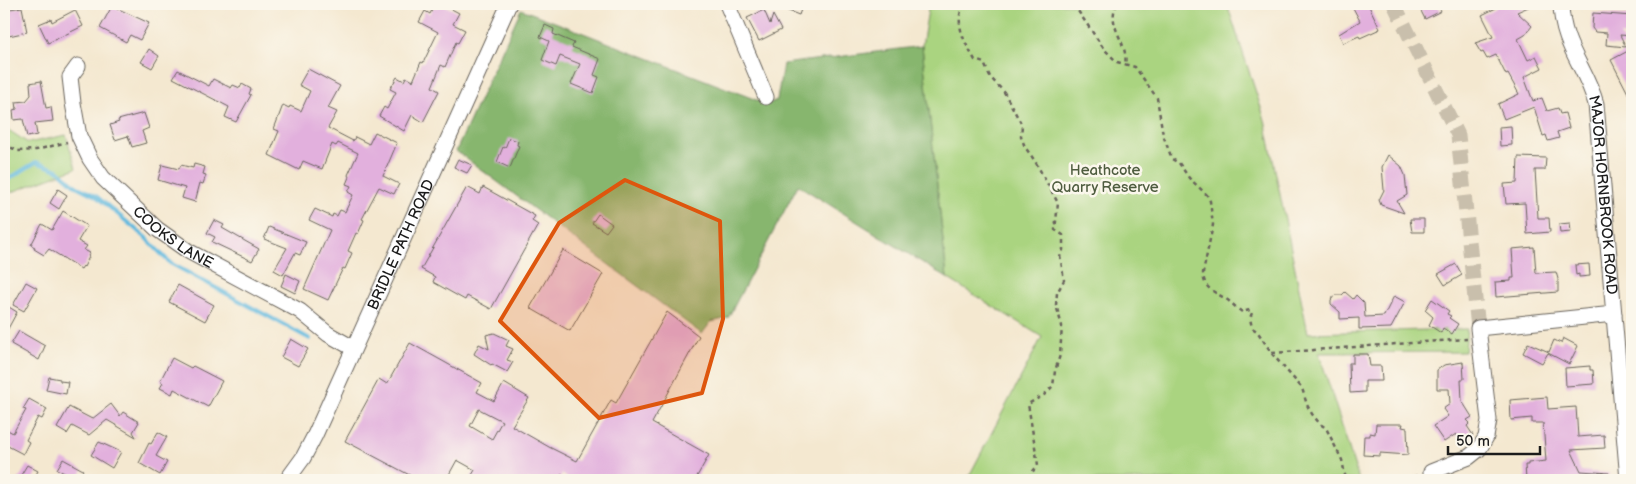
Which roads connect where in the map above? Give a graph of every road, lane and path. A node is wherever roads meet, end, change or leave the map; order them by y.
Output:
1 (509, 4) edge
2 (727, 4) edge
3 (962, 4) edge
4 (1075, 4) edge
5 (1117, 4) edge
6 (1561, 4) edge
7 (1126, 65) junction
8 (78, 66) dead end
9 (766, 97) dead end
10 (79, 136) junction
11 (4, 144) edge
12 (1614, 314) junction
13 (1478, 328) junction
14 (353, 348) junction
15 (1272, 354) junction
16 (1431, 472) joint
17 (287, 480) edge
18 (1026, 480) edge
19 (1346, 480) edge
20 (1397, 480) edge
21 (1628, 480) edge

1 - 14 street, BRIDLE PATH ROAD
2 - 9 street
3 - 18 path
4 - 7 path
5 - 7 path
6 - 12 street, MAJOR HORNBROOK ROAD
7 - 15 path
8 - 10 street, COOKS LANE
10 - 11 path
10 - 14 street, COOKS LANE
12 - 13 street
12 - 21 street, MAJOR HORNBROOK ROAD
13 - 15 path
13 - 16 street
14 - 17 street, BRIDLE PATH ROAD
15 - 19 path
16 - 20 path

